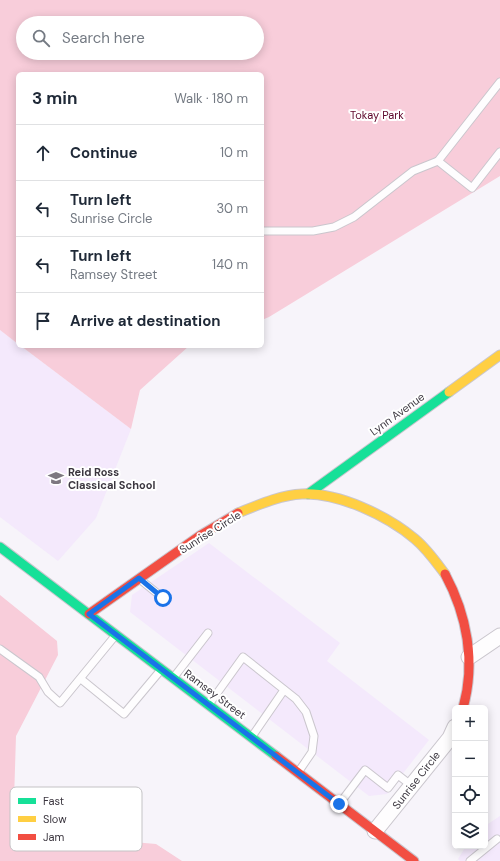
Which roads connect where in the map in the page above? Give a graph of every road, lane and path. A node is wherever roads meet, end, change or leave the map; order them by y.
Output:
1 (500, 82) edge
2 (500, 152) edge
3 (438, 161) junction
4 (264, 231) edge
5 (500, 354) edge
6 (308, 494) junction
7 (0, 547) edge
8 (139, 578) junction
9 (163, 598) dead end
10 (89, 614) junction
11 (208, 633) dead end
12 (116, 634) junction
13 (500, 636) edge
14 (0, 648) edge
15 (469, 656) junction
16 (161, 669) junction
17 (174, 678) junction
18 (81, 679) junction
19 (284, 690) junction
20 (209, 705) junction
21 (464, 705) edge
22 (452, 734) edge
23 (251, 737) junction
24 (298, 773) junction
25 (412, 786) junction
26 (339, 804) junction
27 (375, 831) junction
28 (497, 838) dead end
29 (414, 861) edge
30 (470, 861) edge

1 - 3 lane
2 - 3 lane
3 - 4 lane
5 - 6 street, Lynn Avenue
6 - 8 street, Sunrise Circle
6 - 15 street, Sunrise Circle
7 - 10 street, Ramsey Street
8 - 9 lane
8 - 10 street, Sunrise Circle
10 - 12 street, Ramsey Street
11 - 17 lane
12 - 16 street, Ramsey Street
12 - 18 lane
13 - 15 street
14 - 18 lane
15 - 21 street, Sunrise Circle
16 - 17 street, Ramsey Street
16 - 18 lane
17 - 20 street, Ramsey Street
19 - 20 lane
19 - 23 lane
19 - 24 lane
20 - 23 street, Ramsey Street
22 - 25 street, Sunrise Circle
23 - 24 street, Ramsey Street
24 - 26 street, Ramsey Street
25 - 26 lane
25 - 27 street, Sunrise Circle
26 - 27 street, Ramsey Street
27 - 29 street, Ramsey Street
28 - 30 lane

